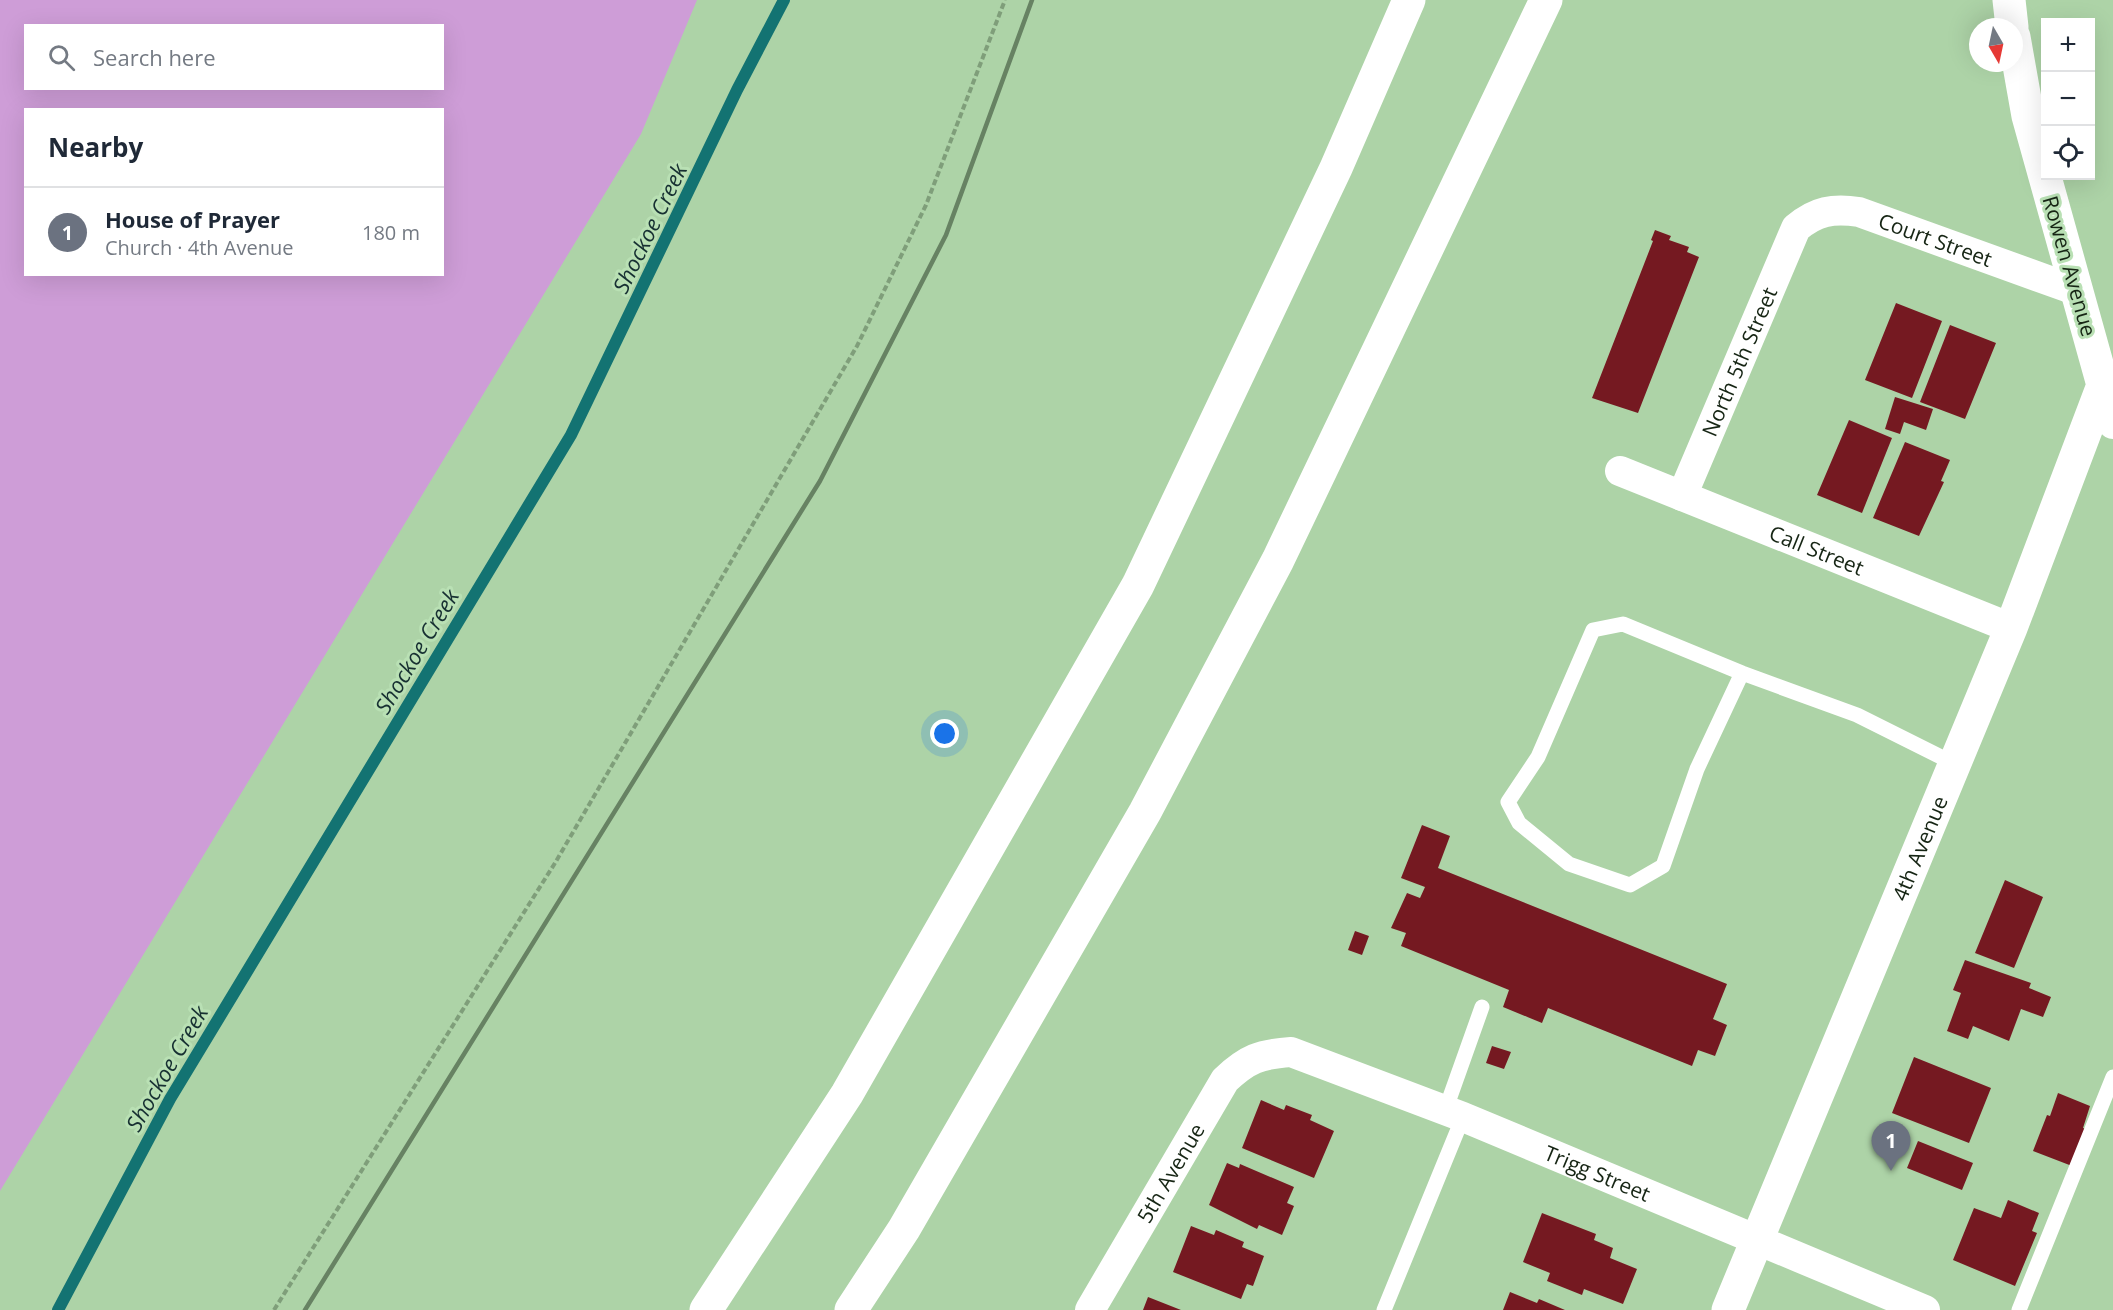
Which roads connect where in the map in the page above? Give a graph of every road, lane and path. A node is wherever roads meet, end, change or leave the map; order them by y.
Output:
1 (1005, 0) edge
2 (1409, 0) edge
3 (1546, 0) edge
4 (2009, 0) edge
5 (2011, 18) edge
6 (2020, 72) edge
7 (1796, 228) joint
8 (2075, 290) junction
9 (2103, 384) junction
10 (2113, 424) edge
11 (1620, 471) dead end
12 (1682, 496) junction
13 (2011, 628) junction
14 (1742, 673) junction
15 (1955, 764) junction
16 (1482, 1006) dead end
17 (1266, 1054) joint
18 (2113, 1077) edge
19 (1454, 1114) junction
20 (1756, 1241) junction
21 (274, 1310) edge
22 (706, 1310) edge
23 (850, 1310) edge
24 (1090, 1310) edge
25 (1384, 1310) edge
26 (1728, 1310) edge
27 (1925, 1310) edge
28 (2019, 1310) edge

1 - 21 path
2 - 22 main road
3 - 23 main road
4 - 5 main road
6 - 8 main road, Rowen Avenue
7 - 8 street, Court Street
7 - 12 street, North 5th Street
8 - 9 main road, Rowen Avenue
9 - 10 street, Rowen Avenue
9 - 13 main road, 4th Avenue
11 - 12 street, Call Street
12 - 13 street, Call Street
13 - 15 main road, 4th Avenue
14 - 14 lane
14 - 15 lane
15 - 20 main road, 4th Avenue
16 - 19 lane
17 - 19 street, Trigg Street
17 - 24 street, 5th Avenue
18 - 28 lane
19 - 20 street, Trigg Street
19 - 25 lane
20 - 26 main road, 4th Avenue
20 - 27 street, Trigg Street

